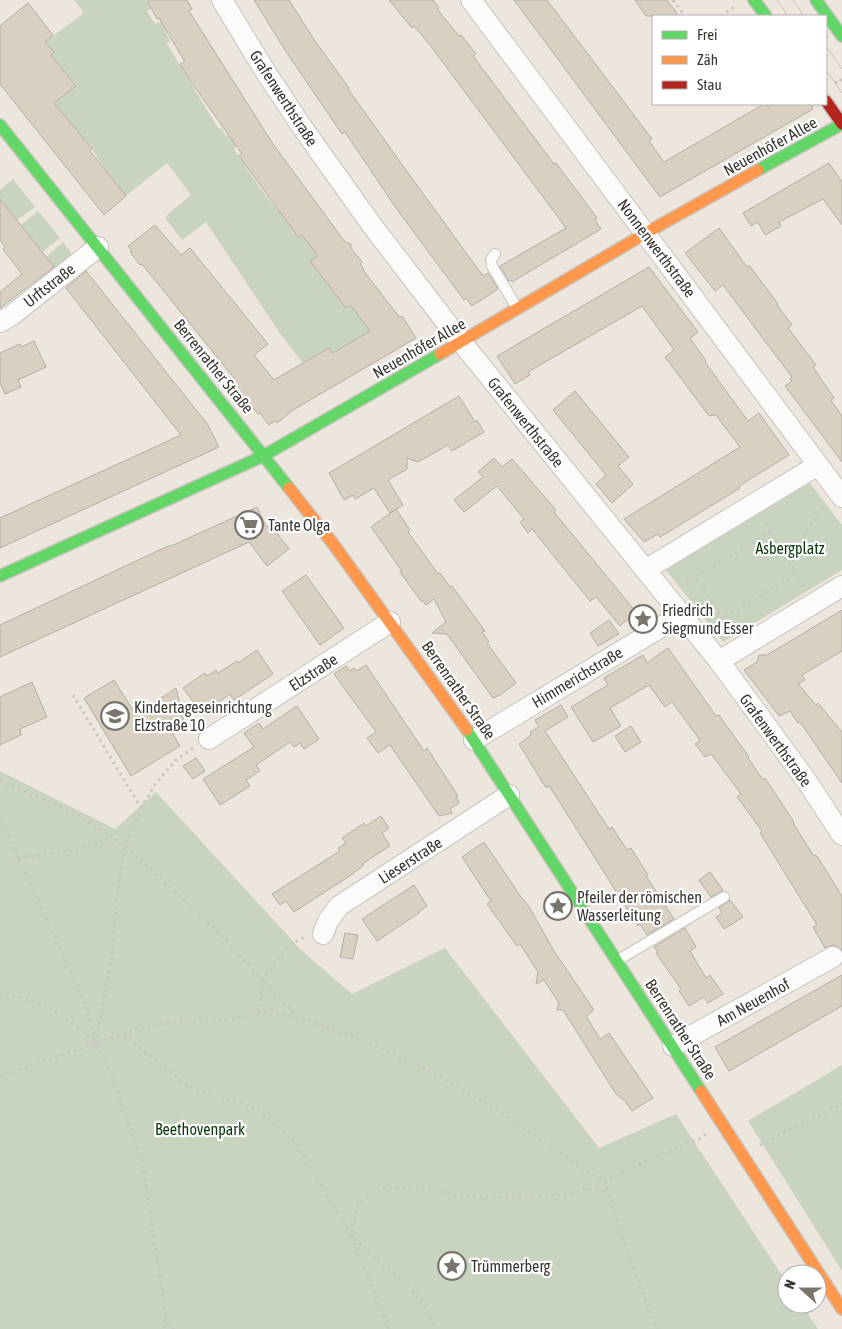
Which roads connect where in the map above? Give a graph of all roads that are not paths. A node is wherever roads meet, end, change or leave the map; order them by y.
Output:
1 (222, 0) edge
2 (471, 0) edge
3 (754, 0) edge
4 (816, 0) edge
5 (765, 15) edge
6 (827, 15) edge
7 (827, 15) edge
8 (842, 36) edge
9 (827, 102) edge
10 (842, 124) edge
11 (0, 125) edge
12 (645, 231) junction
13 (98, 247) junction
14 (495, 254) dead end
15 (518, 309) junction
16 (0, 322) edge
17 (462, 342) junction
18 (263, 456) junction
19 (818, 465) junction
20 (834, 500) edge
21 (645, 570) junction
22 (0, 576) edge
23 (842, 586) edge
24 (681, 615) junction
25 (390, 622) junction
26 (719, 661) junction
27 (210, 739) road end
28 (474, 740) junction
29 (509, 796) junction
30 (842, 835) edge
31 (724, 897) dead end
32 (323, 934) road end
33 (833, 957) dead end
34 (617, 961) junction
35 (673, 1046) junction
36 (842, 1309) edge

1 - 17 street, Grafenwerthstraße
2 - 12 street, Nonnenwerthstraße
3 - 5 street
4 - 7 street
6 - 8 street
9 - 10 street
10 - 12 street, Neuenhöfer Allee
11 - 13 street, Berrenrather Straße
12 - 15 street, Neuenhöfer Allee
12 - 19 street, Nonnenwerthstraße
13 - 16 street, Urftstraße
13 - 18 street, Berrenrather Straße
14 - 15 lane
15 - 17 street, Neuenhöfer Allee
17 - 18 street, Neuenhöfer Allee
17 - 21 street, Grafenwerthstraße
18 - 22 street, Neuenhöfer Allee
18 - 25 street, Berrenrather Straße
19 - 20 street, Nonnenwerthstraße
19 - 21 street
21 - 24 street, Grafenwerthstraße
23 - 26 street
24 - 26 street, Grafenwerthstraße
24 - 28 street, Himmerichstraße
25 - 27 street, Elzstraße
25 - 28 street, Berrenrather Straße
26 - 30 street, Grafenwerthstraße
28 - 29 street, Berrenrather Straße
29 - 32 street, Lieserstraße
29 - 34 street, Berrenrather Straße
31 - 34 lane
33 - 35 street, Am Neuenhof
34 - 35 street, Berrenrather Straße
35 - 36 street, Berrenrather Straße

